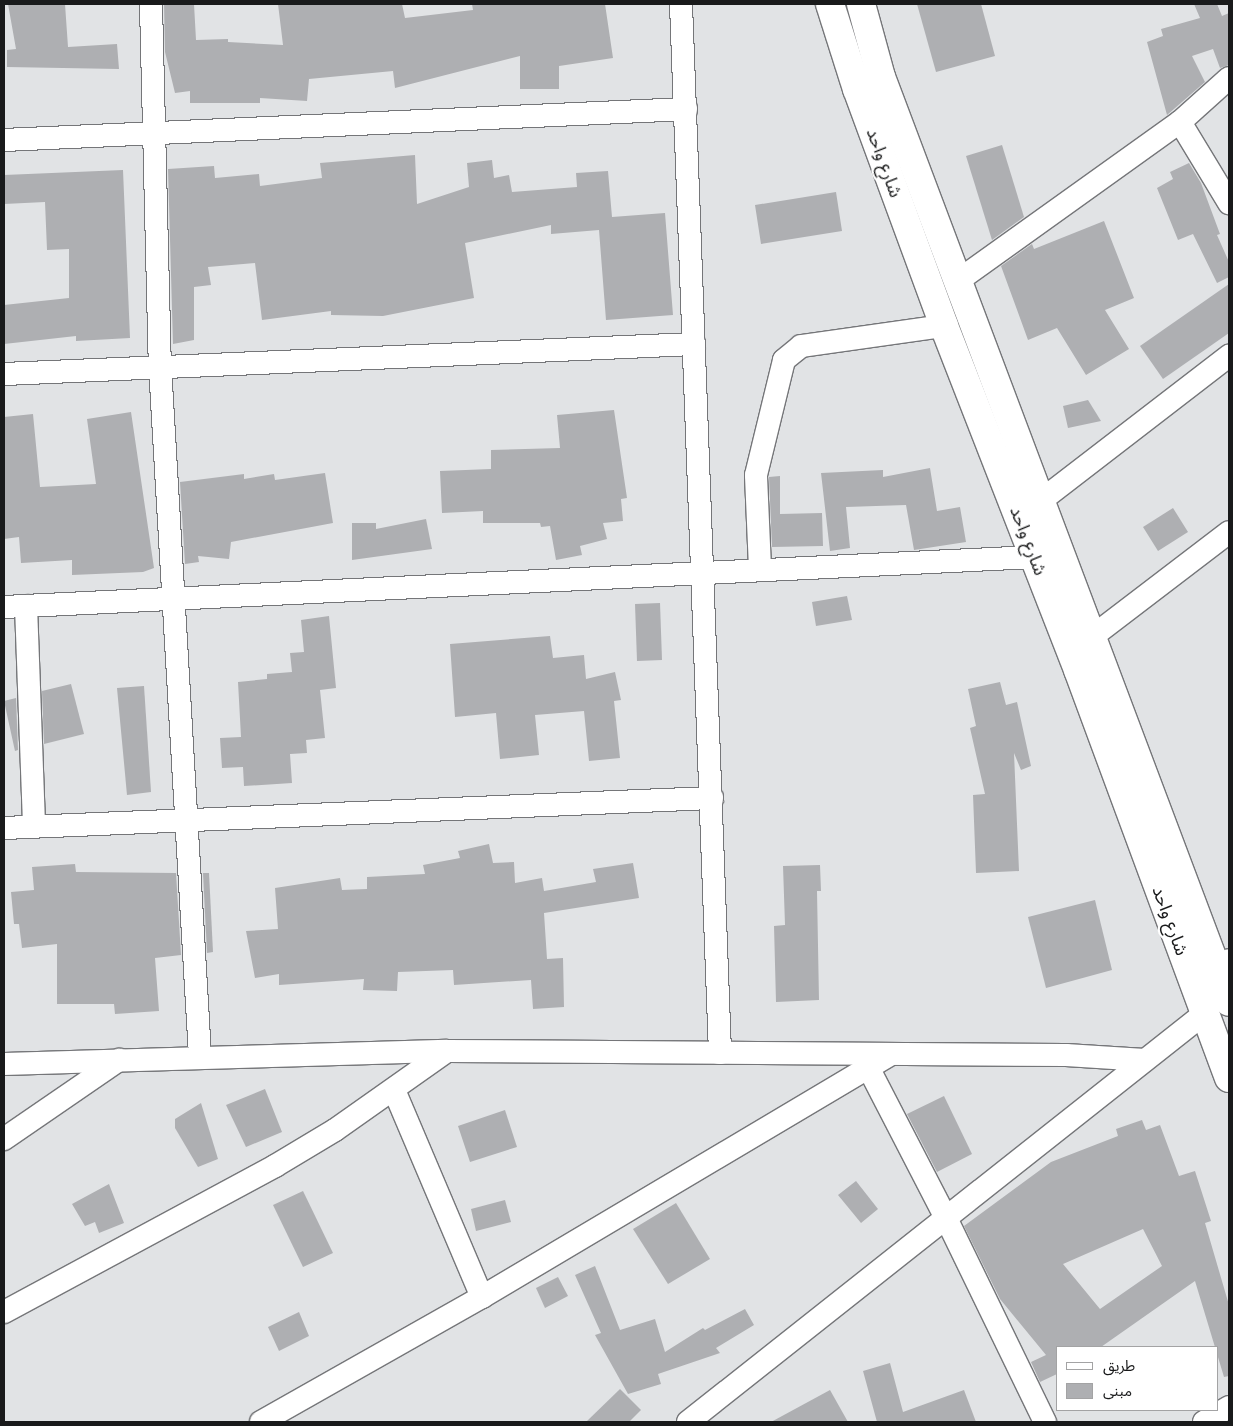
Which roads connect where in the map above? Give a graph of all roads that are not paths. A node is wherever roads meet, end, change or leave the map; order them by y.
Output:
1 (151, 4) edge
2 (680, 4) edge
3 (830, 4) edge
4 (861, 4) edge
5 (1229, 78) edge
6 (686, 109) junction
7 (1180, 122) junction
8 (157, 134) junction
9 (4, 140) edge
10 (1229, 203) edge
11 (956, 273) junction
12 (927, 280) junction
13 (944, 326) junction
14 (694, 344) junction
15 (1229, 356) edge
16 (160, 366) junction
17 (4, 374) edge
18 (1043, 498) junction
19 (1229, 532) edge
20 (1034, 557) junction
21 (760, 568) junction
22 (704, 572) junction
23 (174, 600) junction
24 (15, 606) edge
25 (1093, 636) junction
26 (712, 798) junction
27 (186, 819) junction
28 (34, 827) junction
29 (4, 828) edge
30 (1223, 964) edge
31 (1229, 1002) edge
32 (1205, 1013) junction
33 (447, 1051) junction
34 (720, 1053) junction
35 (890, 1055) junction
36 (200, 1056) junction
37 (119, 1060) junction
38 (1145, 1060) junction
39 (4, 1064) edge
40 (869, 1069) junction
41 (1229, 1078) edge
42 (394, 1090) junction
43 (4, 1139) edge
44 (945, 1216) junction
45 (482, 1297) junction
46 (4, 1312) edge
47 (1229, 1407) edge
48 (261, 1422) edge
49 (688, 1422) edge
50 (1044, 1422) edge
51 (1204, 1422) edge

1 - 8 street
2 - 6 street
3 - 12 street, شارع واحد
4 - 11 street, شارع واحد
5 - 7 street
6 - 8 street
6 - 14 street
7 - 10 street
7 - 11 street
8 - 9 street
8 - 16 street
11 - 12 street
11 - 18 street, شارع واحد
12 - 13 street, شارع واحد
13 - 20 street, شارع واحد
13 - 21 street
14 - 16 street
14 - 22 street
15 - 18 street
16 - 17 street
16 - 23 street
18 - 25 street, شارع واحد
19 - 25 street
20 - 21 street
20 - 32 street, شارع واحد
21 - 22 street
22 - 23 street
22 - 26 street
23 - 24 street
23 - 27 street
24 - 28 street
25 - 30 street, شارع واحد
26 - 27 street
26 - 34 street
27 - 28 street
27 - 36 street
28 - 29 street
30 - 31 street, شارع واحد
30 - 32 street
32 - 38 street
32 - 41 street, شارع واحد
33 - 34 street
33 - 36 street
33 - 42 street
34 - 35 street
35 - 38 street
35 - 40 street
36 - 37 street
37 - 39 street
37 - 43 street
38 - 44 street
40 - 44 street
40 - 45 street
42 - 45 street
42 - 46 street
44 - 49 street
44 - 50 street
45 - 48 street
47 - 51 street

